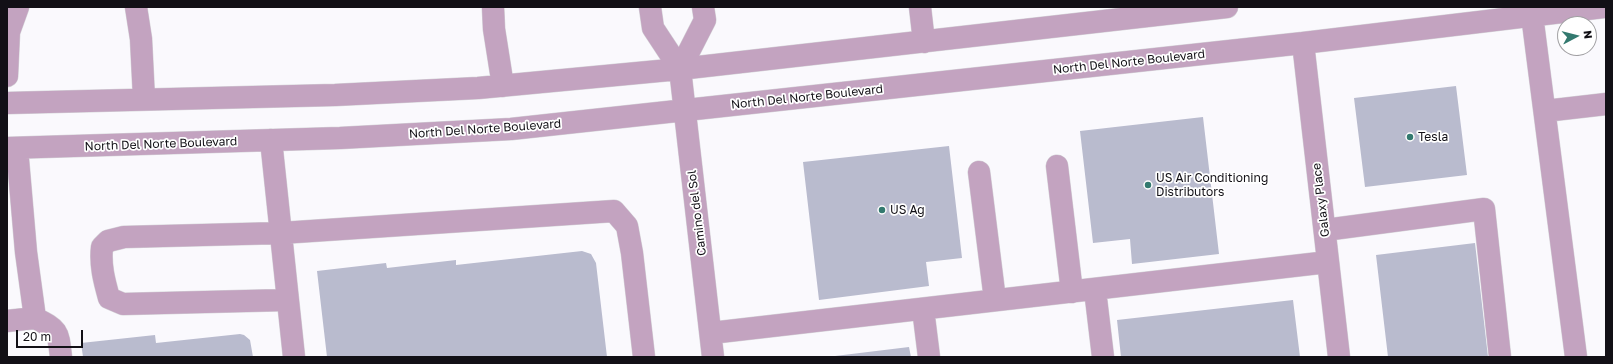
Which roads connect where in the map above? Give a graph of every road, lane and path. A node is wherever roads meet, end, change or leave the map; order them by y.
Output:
1 (18, 7) edge
2 (136, 7) edge
3 (493, 7) edge
4 (650, 7) edge
5 (703, 7) edge
6 (920, 7) edge
7 (1227, 7) edge
8 (1604, 7) edge
9 (1532, 15) junction
10 (924, 42) junction
11 (1303, 43) junction
12 (680, 69) junction
13 (7, 76) edge
14 (503, 86) junction
15 (144, 99) junction
16 (7, 103) edge
17 (1606, 104) edge
18 (685, 110) junction
19 (1545, 111) junction
20 (271, 140) junction
21 (12, 148) edge
22 (1057, 166) dead end
23 (979, 172) dead end
24 (15, 223) edge
25 (1325, 230) junction
26 (281, 233) junction
27 (1328, 262) junction
28 (1095, 290) junction
29 (1072, 292) junction
30 (287, 300) junction
31 (995, 300) junction
32 (923, 309) junction
33 (35, 318) junction
34 (7, 321) edge
35 (711, 332) junction
36 (61, 357) edge
37 (294, 357) edge
38 (644, 357) edge
39 (713, 357) edge
40 (929, 357) edge
41 (1103, 357) edge
42 (1339, 357) edge
43 (1500, 357) edge
44 (1576, 357) edge

1 - 13 street
2 - 15 street
3 - 14 street
4 - 12 street, Camino del Sol
5 - 12 street
6 - 10 street
7 - 10 street
8 - 9 street, North Del Norte Boulevard
9 - 11 street, North Del Norte Boulevard
9 - 19 street
10 - 12 street
11 - 18 street, North Del Norte Boulevard
11 - 25 street, Galaxy Place
12 - 14 street
12 - 18 street, Camino del Sol
14 - 15 street
15 - 16 street
17 - 19 street
18 - 20 street, North Del Norte Boulevard
18 - 35 street, Camino del Sol
19 - 44 street
20 - 21 street, North Del Norte Boulevard
20 - 26 street
21 - 24 street
22 - 29 street
23 - 31 street
24 - 33 street
25 - 27 street, Galaxy Place
25 - 43 street
26 - 30 street
26 - 30 street
26 - 38 street
27 - 28 street
27 - 42 street, Galaxy Place
28 - 29 street
28 - 41 street
29 - 31 street
30 - 37 street
31 - 32 street
32 - 35 street
32 - 40 street
33 - 34 street
33 - 36 street
35 - 39 street, Camino del Sol

